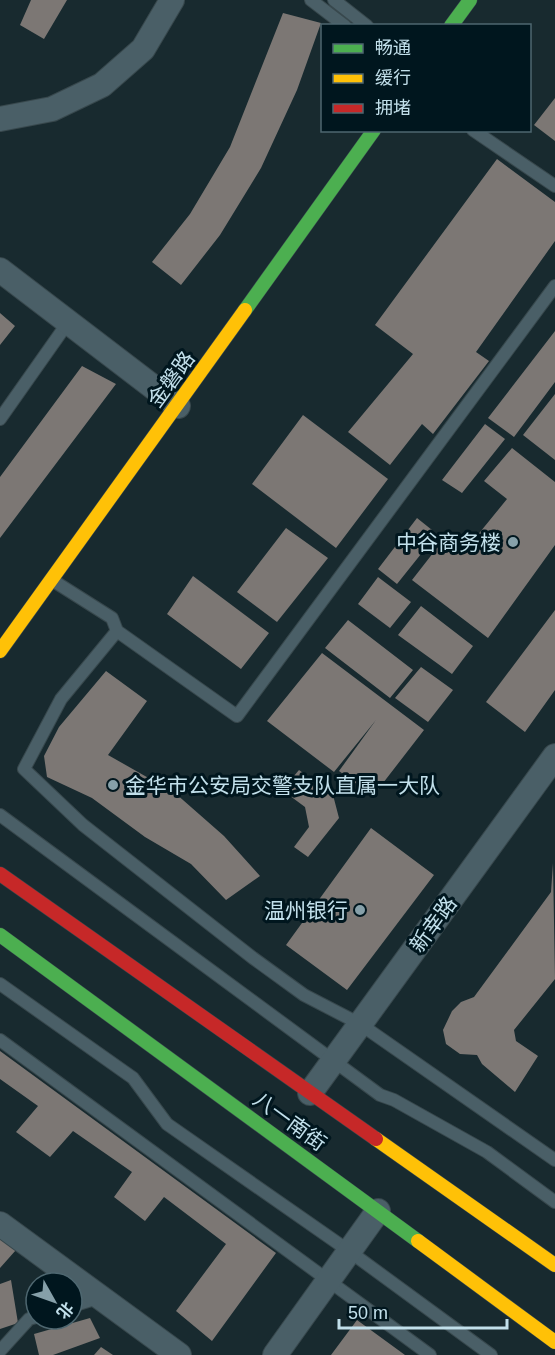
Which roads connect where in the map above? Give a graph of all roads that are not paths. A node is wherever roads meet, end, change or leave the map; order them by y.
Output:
1 (172, 0) edge
2 (311, 0) edge
3 (334, 0) edge
4 (470, 0) edge
5 (342, 24) edge
6 (364, 24) edge
7 (452, 24) edge
8 (0, 119) edge
9 (373, 132) edge
10 (476, 132) edge
11 (555, 186) edge
12 (0, 270) edge
13 (555, 286) edge
14 (69, 321) junction
15 (178, 406) junction
16 (0, 419) edge
17 (52, 580) junction
18 (117, 631) junction
19 (0, 651) edge
20 (555, 756) edge
21 (0, 815) edge
22 (0, 874) edge
23 (0, 935) edge
24 (0, 984) edge
25 (360, 1024) junction
26 (0, 1040) edge
27 (333, 1062) junction
28 (310, 1093) junction
29 (555, 1160) edge
30 (555, 1202) edge
31 (378, 1211) junction
32 (0, 1224) edge
33 (349, 1251) junction
34 (555, 1265) edge
35 (329, 1280) junction
36 (102, 1297) junction
37 (84, 1302) edge
38 (24, 1325) edge
39 (555, 1342) edge
40 (0, 1351) edge
41 (174, 1354) edge
42 (275, 1355) edge
43 (430, 1355) edge
44 (491, 1355) edge

1 - 8 street
2 - 5 lane
3 - 6 lane
4 - 7 main road
9 - 15 main road, 金磐路
10 - 11 lane
12 - 14 street
13 - 18 lane
14 - 15 street
14 - 16 lane
15 - 17 main road, 金磐路
17 - 18 lane
17 - 19 main road, 金磐路
18 - 25 lane
20 - 25 street, 新幸路
21 - 27 lane
22 - 28 main road, 八一南街
23 - 31 main road, 八一南街
24 - 33 lane
25 - 27 street, 新幸路
25 - 29 lane
26 - 35 lane
27 - 28 street, 新幸路
27 - 30 lane
28 - 34 main road, 八一南街
31 - 33 street
31 - 39 main road, 八一南街
32 - 36 street
33 - 35 street
33 - 44 lane
35 - 42 street
35 - 43 lane
36 - 37 lane
36 - 41 street
38 - 40 lane

